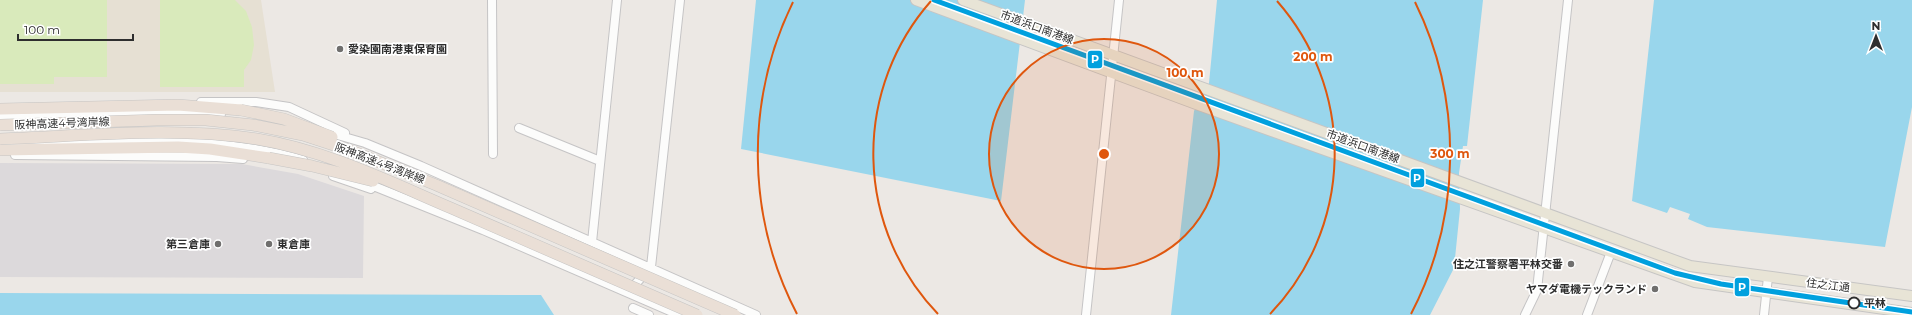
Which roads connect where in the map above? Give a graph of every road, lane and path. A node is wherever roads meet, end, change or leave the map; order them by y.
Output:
1 (492, 0) edge
2 (617, 0) edge
3 (680, 0) edge
4 (916, 0) edge
5 (963, 0) edge
6 (1119, 0) edge
7 (1568, 0) edge
8 (1113, 54) junction
9 (1110, 72) junction
10 (0, 104) edge
11 (0, 109) edge
12 (0, 118) edge
13 (0, 125) edge
14 (519, 128) dead end
15 (0, 139) edge
16 (0, 144) edge
17 (365, 144) junction
18 (0, 150) edge
19 (494, 154) dead end
20 (0, 155) edge
21 (600, 161) junction
22 (436, 185) junction
23 (446, 206) junction
24 (1544, 213) junction
25 (1543, 228) junction
26 (483, 230) junction
27 (592, 242) junction
28 (1611, 252) junction
29 (651, 267) junction
30 (1768, 277) junction
31 (628, 292) junction
32 (1767, 293) junction
33 (1912, 296) edge
34 (633, 308) dead end
35 (1912, 313) edge
36 (649, 315) edge
37 (678, 315) edge
38 (697, 315) edge
39 (735, 315) edge
40 (756, 315) edge
41 (1086, 315) edge
42 (1525, 315) edge
43 (1587, 315) edge
44 (1764, 315) edge

1 - 19 street
2 - 21 street
3 - 29 street
4 - 9 main road, 市道浜口南港線
5 - 8 main road, 市道浜口南港線
6 - 8 street
7 - 24 street
8 - 9 street
8 - 24 main road, 市道浜口南港線
9 - 25 main road, 市道浜口南港線
9 - 41 street
10 - 17 street
11 - 22 highway, bridge
12 - 17 street
13 - 22 highway, 阪神高速4号湾岸線, bridge
14 - 21 street
15 - 23 highway, 阪神高速4号湾岸線, bridge
16 - 26 street
17 - 27 street
18 - 23 highway, bridge
20 - 26 street
21 - 27 street
22 - 39 highway, 阪神高速4号湾岸線, bridge
23 - 38 highway, 阪神高速4号湾岸線, bridge
24 - 25 street
24 - 30 main road, 市道浜口南港線
25 - 28 main road, 市道浜口南港線
25 - 42 street
26 - 31 street
27 - 29 street
28 - 32 main road, 市道浜口南港線
28 - 43 street
29 - 31 street
29 - 40 street
30 - 32 street
30 - 33 main road, 住之江通
31 - 37 street
32 - 35 main road, 住之江通
32 - 44 street
34 - 36 street

